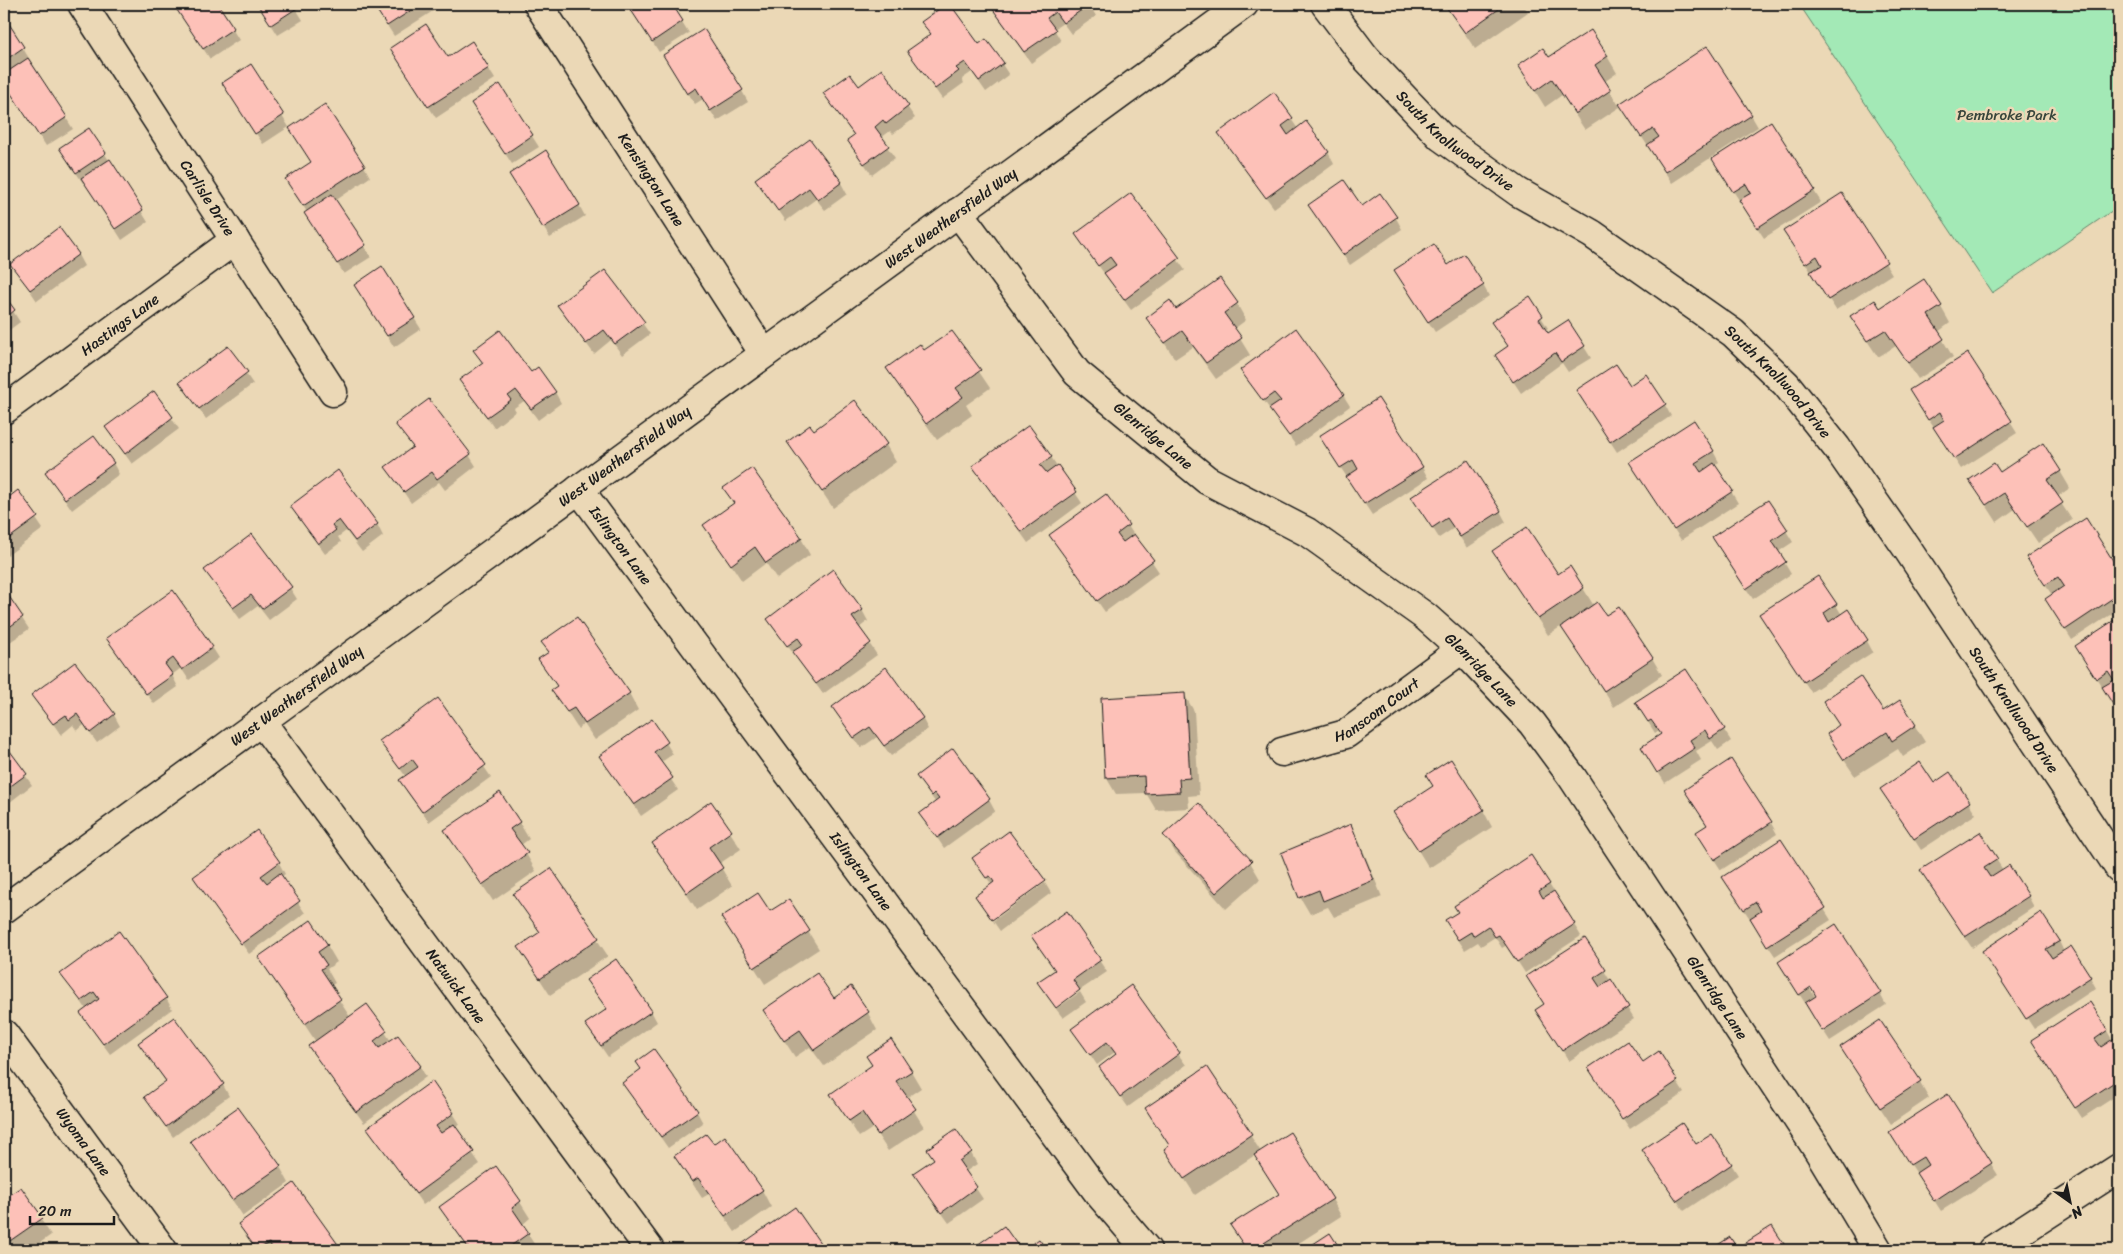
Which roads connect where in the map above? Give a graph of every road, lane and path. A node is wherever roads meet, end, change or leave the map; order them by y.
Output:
1 (82, 4) edge
2 (538, 4) edge
3 (1244, 4) edge
4 (1325, 4) edge
5 (958, 212) junction
6 (235, 240) junction
7 (764, 354) junction
8 (333, 392) dead end
9 (4, 410) edge
10 (579, 489) junction
11 (1462, 649) junction
12 (261, 721) junction
13 (1282, 752) dead end
14 (2119, 868) edge
15 (4, 909) edge
16 (4, 1034) edge
17 (2119, 1168) edge
18 (163, 1250) edge
19 (650, 1250) edge
20 (1147, 1250) edge
21 (1878, 1250) edge
22 (1992, 1250) edge

1 - 6 street, Carlisle Drive
2 - 7 street, Kensington Lane
3 - 5 street, West Weathersfield Way
4 - 14 street, South Knollwood Drive
5 - 7 street, West Weathersfield Way
5 - 11 street, Glenridge Lane
6 - 8 street, Carlisle Drive
6 - 9 street, Hastings Lane
7 - 10 street, West Weathersfield Way
10 - 12 street, West Weathersfield Way
10 - 20 street, Islington Lane
11 - 13 street, Hanscom Court
11 - 21 street, Glenridge Lane
12 - 15 street, West Weathersfield Way
12 - 19 street, Natwick Lane
16 - 18 street, Wyoma Lane
17 - 22 street

